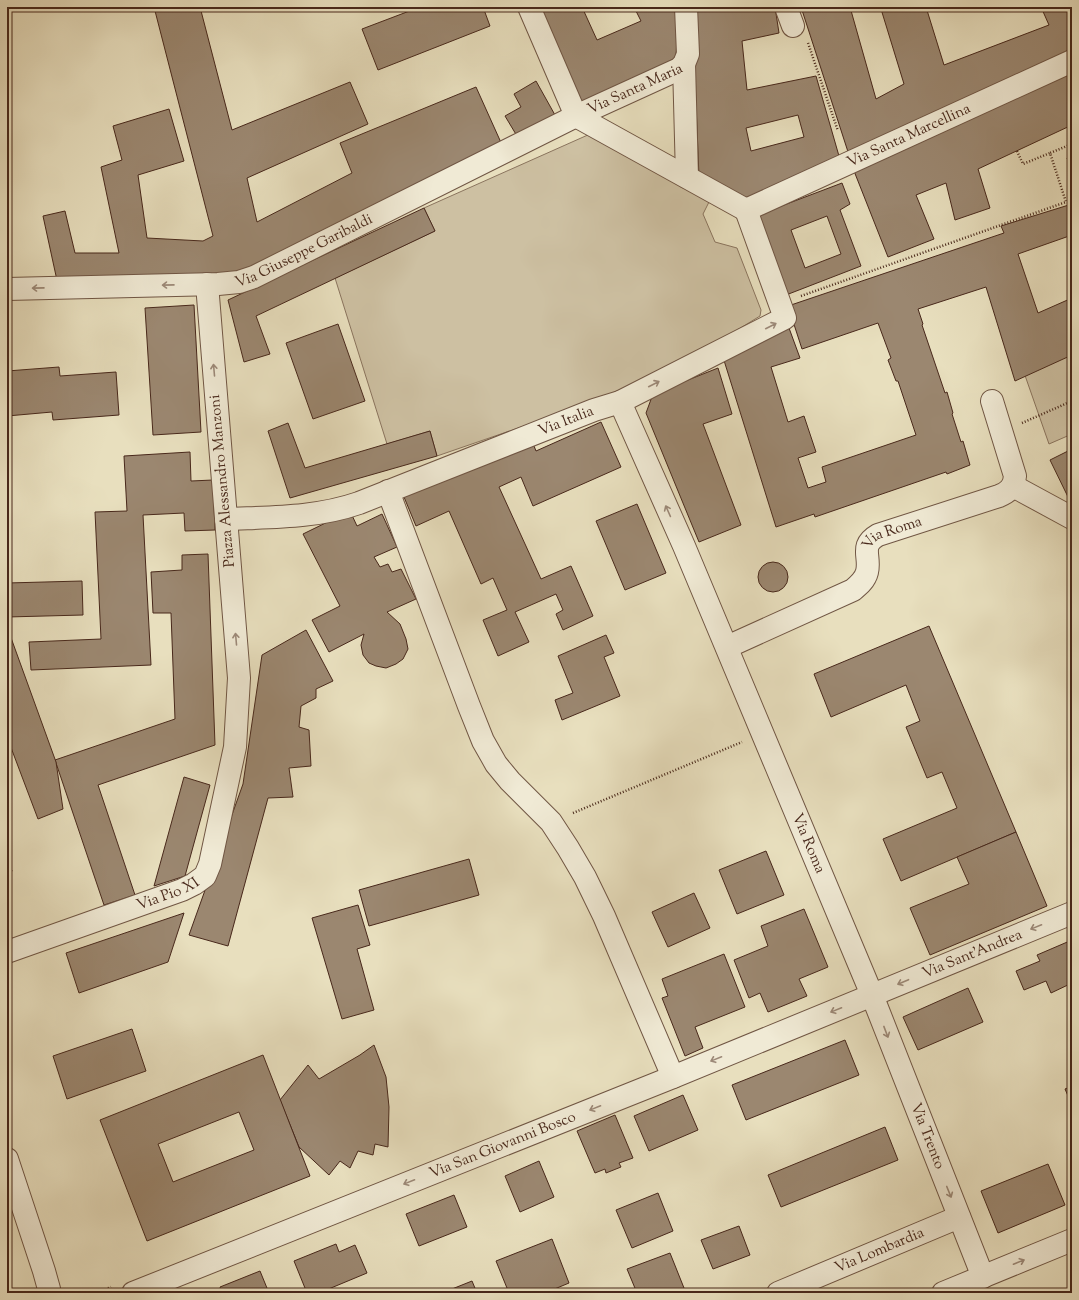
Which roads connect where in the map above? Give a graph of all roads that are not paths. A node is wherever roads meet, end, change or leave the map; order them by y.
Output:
1 (529, 7) edge
2 (686, 7) edge
3 (1072, 61) edge
4 (684, 64) junction
5 (576, 116) junction
6 (687, 178) junction
7 (746, 210) junction
8 (207, 284) junction
9 (7, 289) edge
10 (620, 402) junction
11 (992, 402) dead end
12 (1013, 486) junction
13 (388, 491) junction
14 (1072, 518) edge
15 (226, 519) junction
16 (727, 647) junction
17 (239, 678) joint
18 (1072, 913) edge
19 (7, 952) edge
20 (872, 995) junction
21 (673, 1077) junction
22 (7, 1159) edge
23 (959, 1217) junction
24 (1072, 1240) edge
25 (983, 1277) junction
26 (814, 1286) edge
27 (48, 1293) edge
28 (133, 1293) edge
29 (778, 1293) edge
30 (943, 1293) edge

1 - 5 street
2 - 4 street, Via Santa Maria
3 - 7 street, Via Santa Marcellina
4 - 5 street, Via Santa Maria
4 - 6 street
5 - 6 street
5 - 8 street, Via Giuseppe Garibaldi
6 - 7 street
10 -> 7 street, Via Italia
8 -> 9 street, Via Giuseppe Garibaldi
15 -> 8 street, Piazza Alessandro Manzoni
10 - 13 street, Via Italia
16 -> 10 street, Via Roma
11 - 12 street
12 - 14 street
12 - 16 street, Via Roma
13 - 15 street, Via Italia
13 - 21 street
17 -> 15 street, Piazza Alessandro Manzoni
16 - 20 street, Via Roma
17 - 19 street, Via Pio XI
18 -> 20 street, Via Sant'Andrea
20 -> 21 street, Via San Giovanni Bosco
20 -> 23 street, Via Trento
21 -> 28 street, Via San Giovanni Bosco
22 - 27 street
23 - 25 street, Via Trento
23 - 26 street, Via Lombardia
25 -> 24 street
25 - 30 street
26 - 29 street, Via Lombardia

